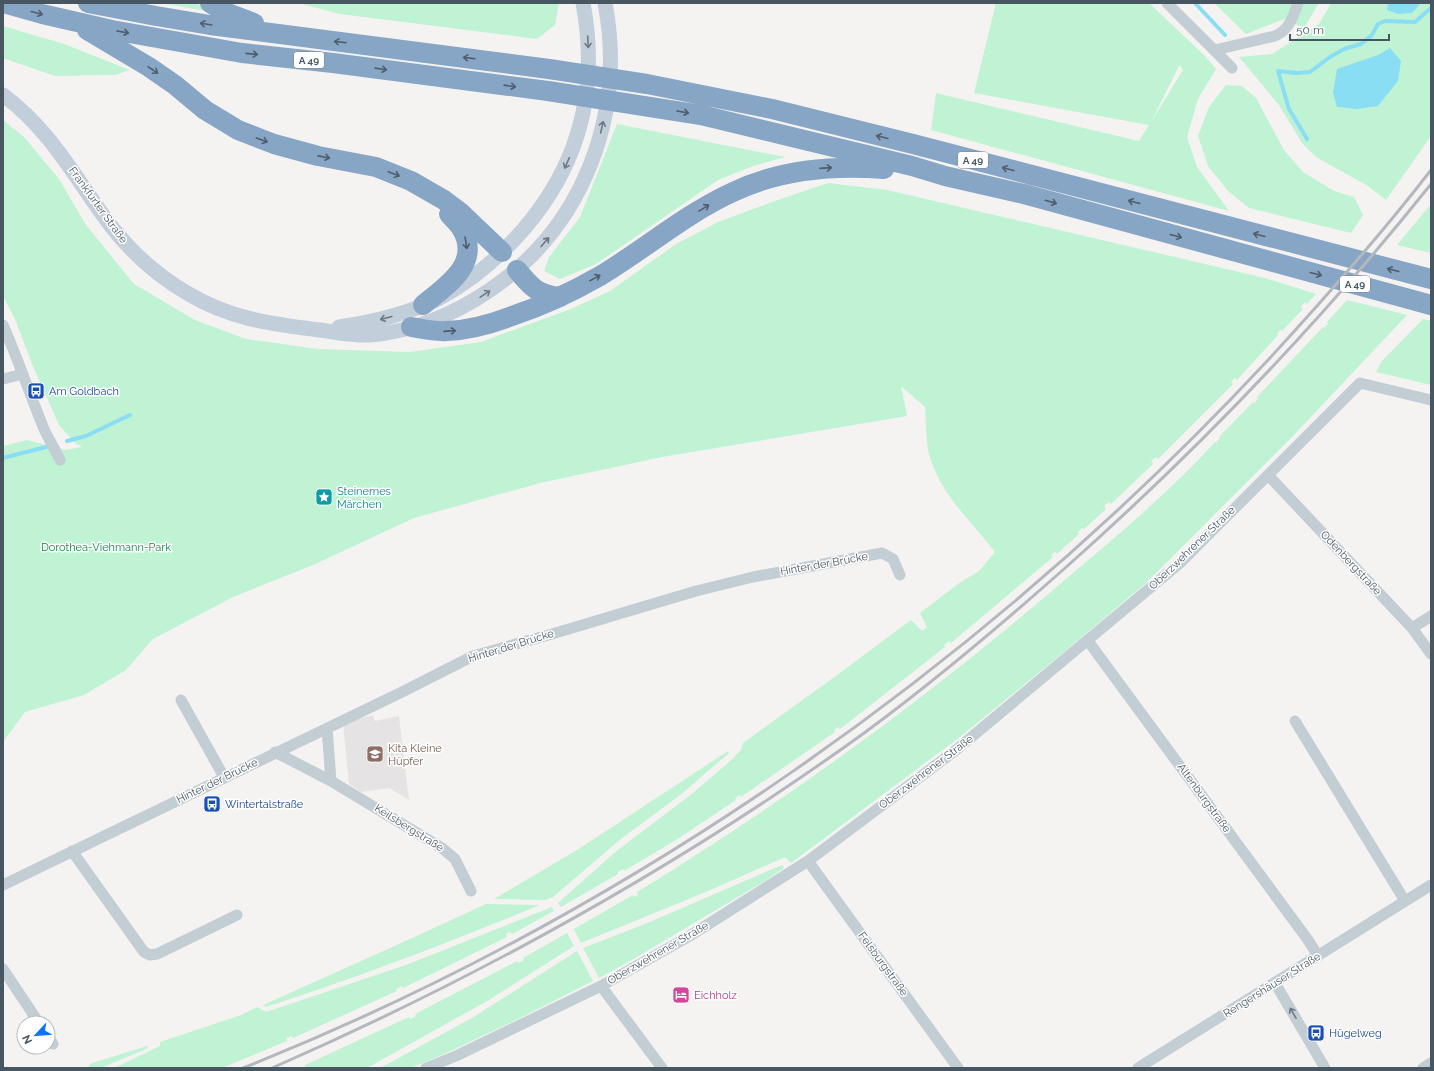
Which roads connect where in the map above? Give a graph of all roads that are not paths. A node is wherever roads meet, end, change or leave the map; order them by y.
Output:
1 (3, 3) edge
2 (88, 3) edge
3 (210, 3) edge
4 (583, 3) edge
5 (605, 3) edge
6 (1167, 3) edge
7 (1298, 3) edge
8 (72, 21) junction
9 (286, 35) junction
10 (1215, 50) junction
11 (1232, 68) dead end
12 (3, 95) edge
13 (945, 176) junction
14 (428, 190) junction
15 (502, 252) junction
16 (517, 270) junction
17 (1431, 279) edge
18 (560, 297) junction
19 (423, 305) junction
20 (1431, 305) edge
21 (3, 325) edge
22 (411, 327) junction
23 (320, 330) junction
24 (23, 374) junction
25 (3, 379) edge
26 (1431, 400) edge
27 (60, 460) dead end
28 (1268, 474) junction
29 (900, 575) dead end
30 (1431, 616) edge
31 (1412, 628) junction
32 (1088, 641) junction
33 (1431, 654) edge
34 (181, 700) dead end
35 (1295, 721) dead end
36 (327, 728) junction
37 (275, 752) junction
38 (224, 777) junction
39 (331, 782) junction
40 (72, 851) junction
41 (808, 861) junction
42 (3, 885) edge
43 (1431, 885) edge
44 (471, 891) dead end
45 (1405, 901) junction
46 (237, 915) dead end
47 (1318, 956) junction
48 (3, 969) edge
49 (1275, 983) junction
50 (601, 986) junction
51 (34, 1015) edge
52 (1431, 1064) edge
53 (426, 1068) edge
54 (662, 1068) edge
55 (958, 1068) edge
56 (1138, 1068) edge
57 (1325, 1068) edge
58 (1422, 1068) edge

1 -> 8 highway, A 49
9 -> 2 highway, A 49
3 - 9 highway
4 -> 15 main road
16 -> 5 main road
6 - 10 street
7 - 10 street
8 -> 13 highway, A 49
8 -> 14 highway
17 -> 9 highway, A 49
10 - 11 street
12 - 23 main road, Frankfurter Straße
18 -> 13 highway
13 -> 20 highway, A 49
14 - 15 highway
14 -> 19 highway
15 - 16 main road
15 - 19 main road
16 - 18 highway
22 -> 16 main road
22 -> 18 highway
19 -> 23 main road
21 - 24 street
22 - 23 main road
24 - 25 street
24 - 27 street
26 - 28 street, Oberzwehrener Straße
28 - 31 street, Odenbergstraße
28 - 32 street, Oberzwehrener Straße
29 - 36 street, Hinter der Brücke
30 - 31 street
31 - 33 street, Odenbergstraße
32 - 41 street, Oberzwehrener Straße
32 - 47 street, Altenburgstraße
34 - 38 street
35 - 45 street
36 - 37 street, Hinter der Brücke
36 - 39 street
37 - 38 street, Hinter der Brücke
37 - 39 street, Keilsbergstraße
38 - 40 street, Hinter der Brücke
39 - 44 street, Keilsbergstraße
40 - 42 street, Hinter der Brücke
40 - 46 street
41 - 50 street, Oberzwehrener Straße
41 - 55 street, Felsburgstraße
43 - 45 street, Rengershäuser Straße
45 - 47 street, Rengershäuser Straße
47 - 49 street, Rengershäuser Straße
48 - 51 street
49 - 56 street, Rengershäuser Straße
57 -> 49 street
50 - 53 street, Oberzwehrener Straße
50 - 54 street
52 - 58 street

